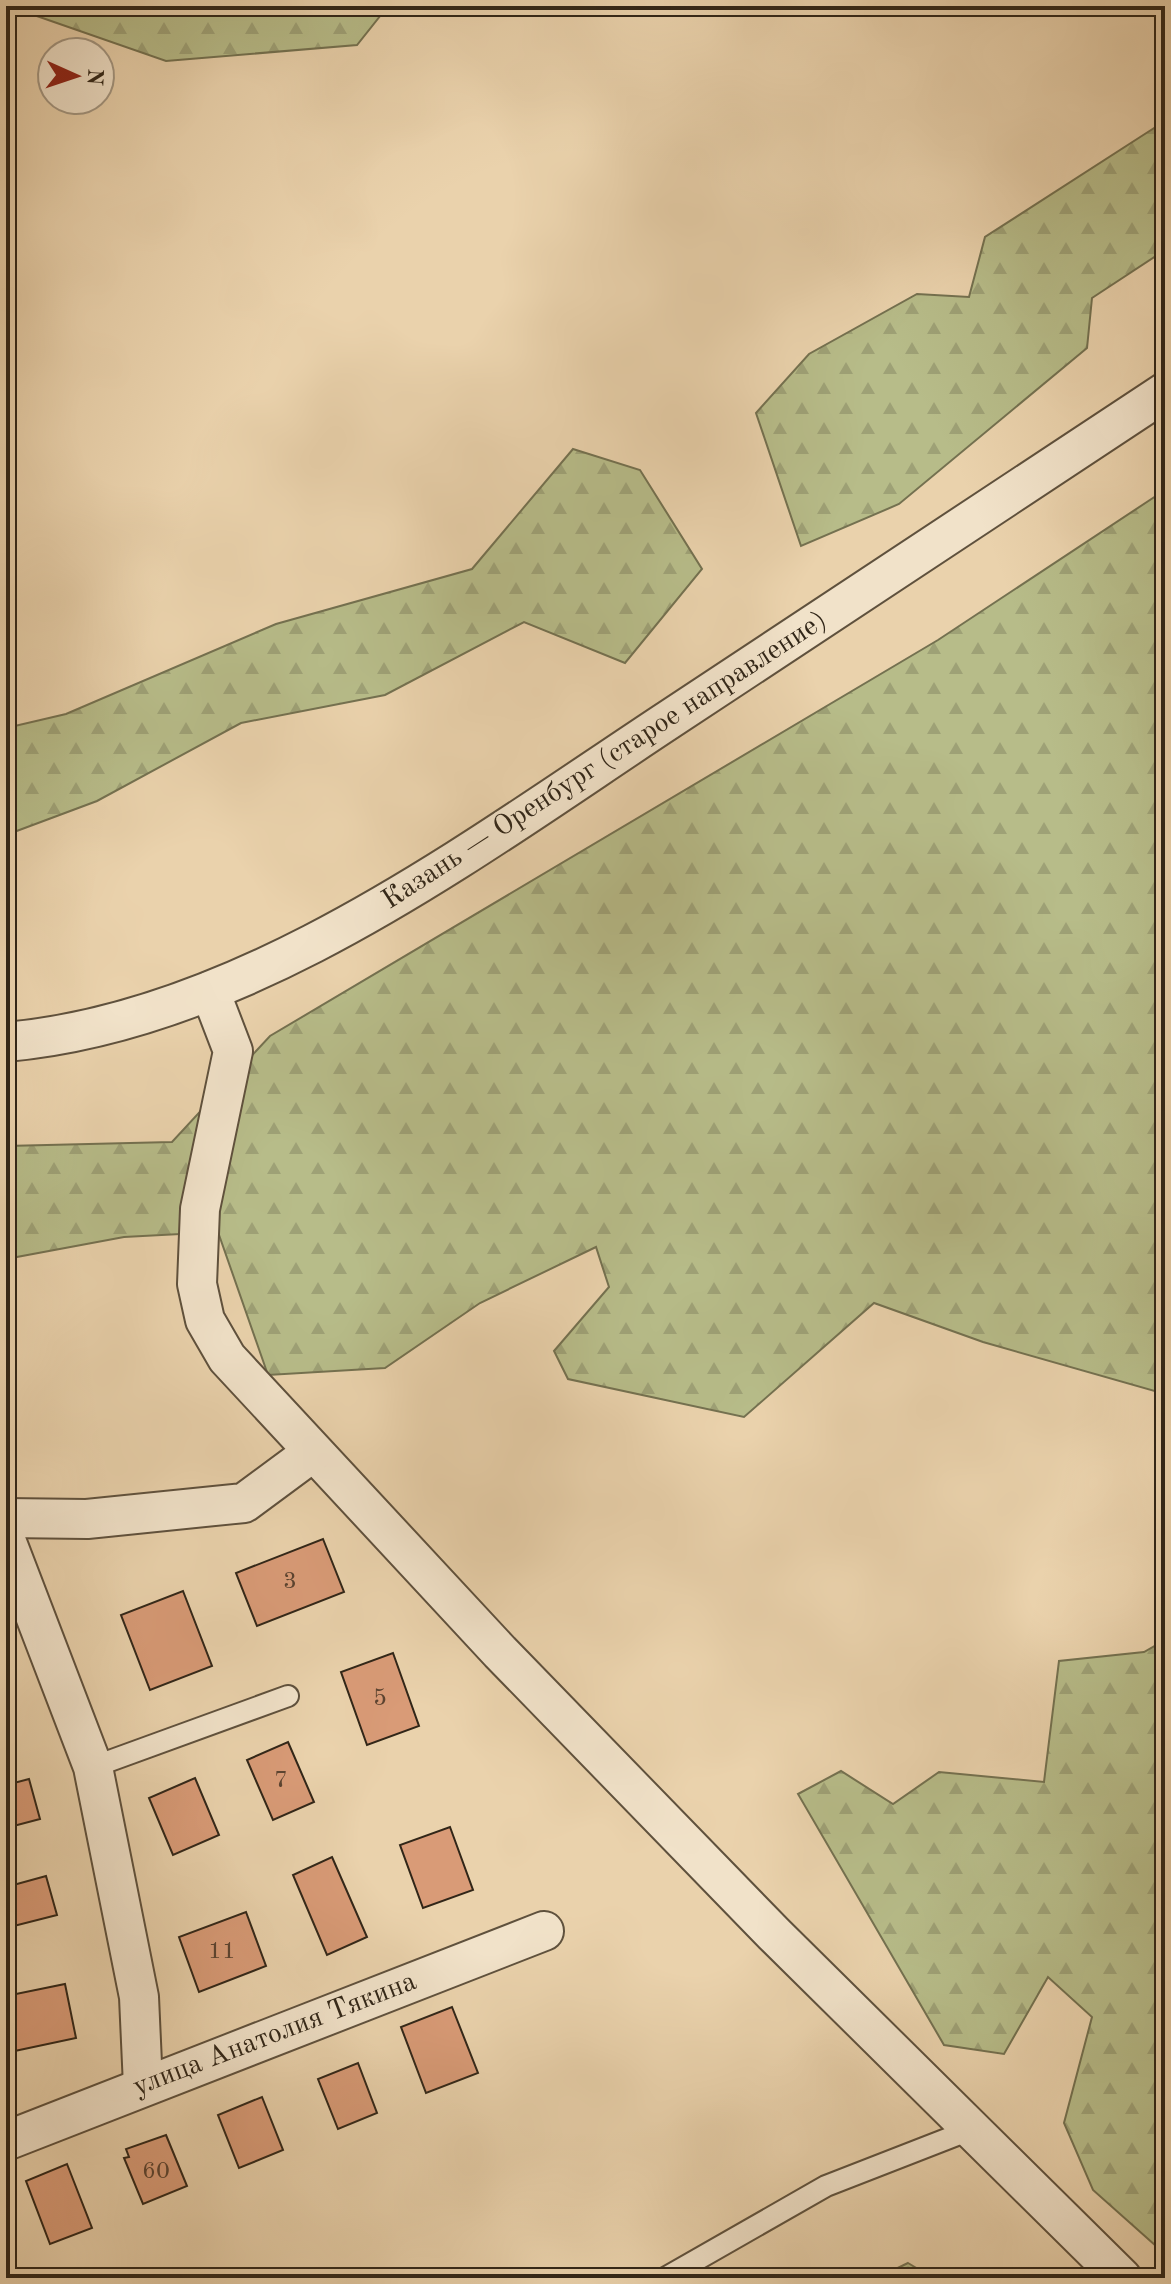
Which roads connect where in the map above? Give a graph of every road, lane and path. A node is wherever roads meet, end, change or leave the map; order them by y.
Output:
1 (1165, 392) edge
2 (210, 991) junction
3 (6, 1042) edge
4 (313, 1452) junction
5 (6, 1518) edge
6 (6, 1540) edge
7 (288, 1696) dead end
8 (93, 1767) junction
9 (544, 1931) dead end
10 (143, 2086) junction
11 (975, 2128) junction
12 (6, 2141) edge
13 (665, 2278) edge
14 (1122, 2278) edge

1 - 2 street, Казань — Оренбург (старое направление)
2 - 3 street, Казань — Оренбург (старое направление)
2 - 4 street
4 - 5 street
4 - 11 street
6 - 8 street
7 - 8 lane
8 - 10 street
9 - 10 street, улица Анатолия Тякина
10 - 12 street, улица Анатолия Тякина
11 - 13 lane
11 - 14 street

